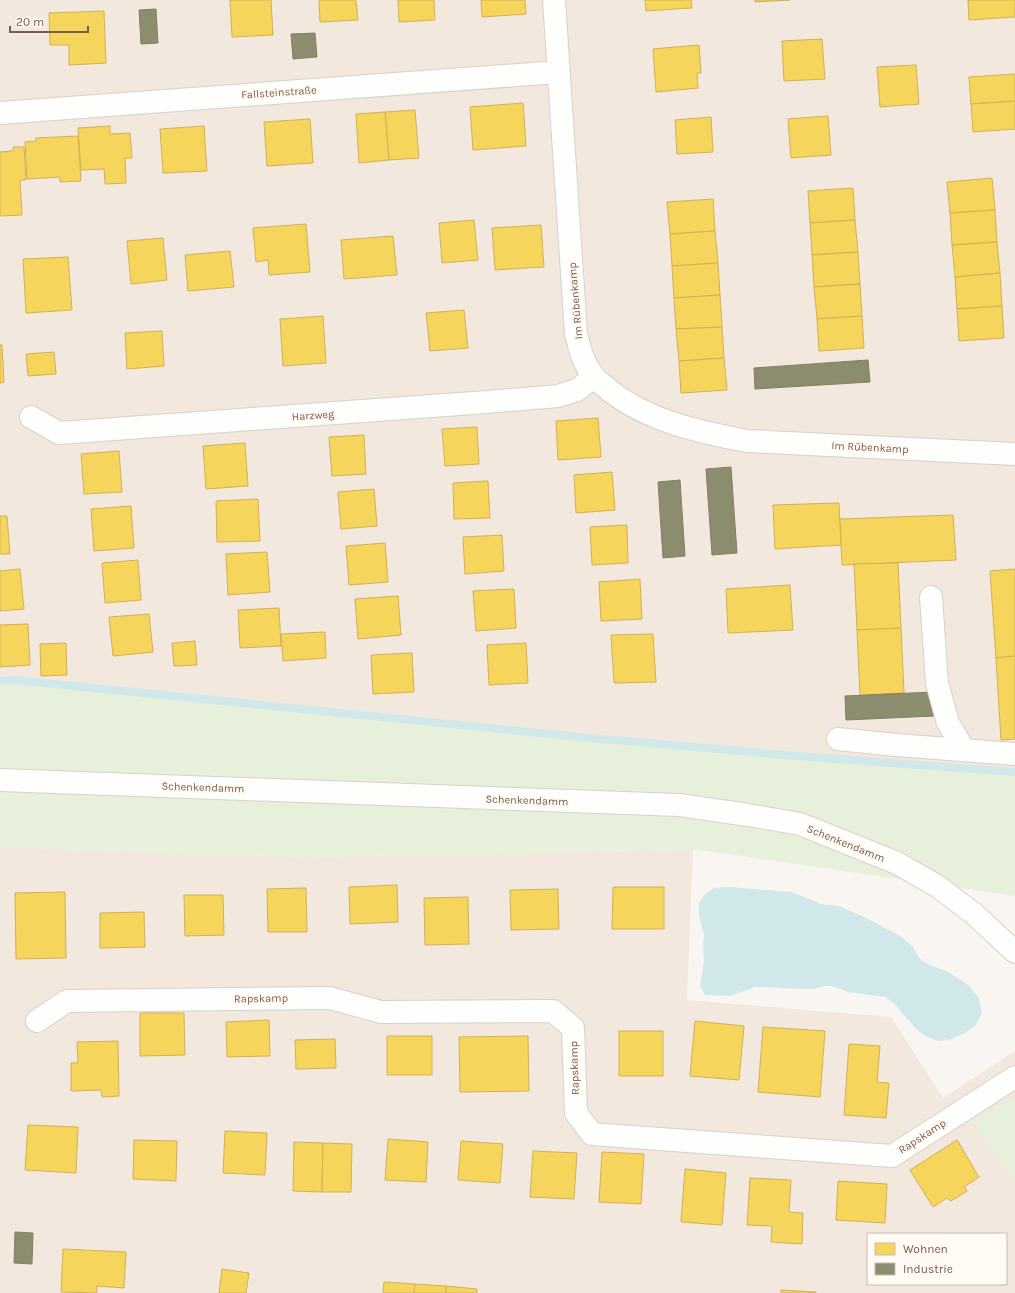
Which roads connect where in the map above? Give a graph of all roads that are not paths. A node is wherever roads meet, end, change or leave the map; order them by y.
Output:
1 (554, 0) edge
2 (559, 72) junction
3 (0, 113) edge
4 (594, 378) junction
5 (30, 417) dead end
6 (1015, 454) edge
7 (931, 597) dead end
8 (838, 739) dead end
9 (964, 750) junction
10 (1015, 754) edge
11 (0, 780) edge
12 (1015, 952) edge
13 (37, 1021) dead end
14 (1015, 1077) edge

1 - 2 street, Im Rübenkamp
2 - 3 street, Fallsteinstraße
2 - 4 street, Im Rübenkamp
4 - 5 street, Harzweg
4 - 6 street, Im Rübenkamp
7 - 9 street
8 - 9 street
9 - 10 street
11 - 12 street, Schenkendamm
13 - 14 street, Rapskamp

